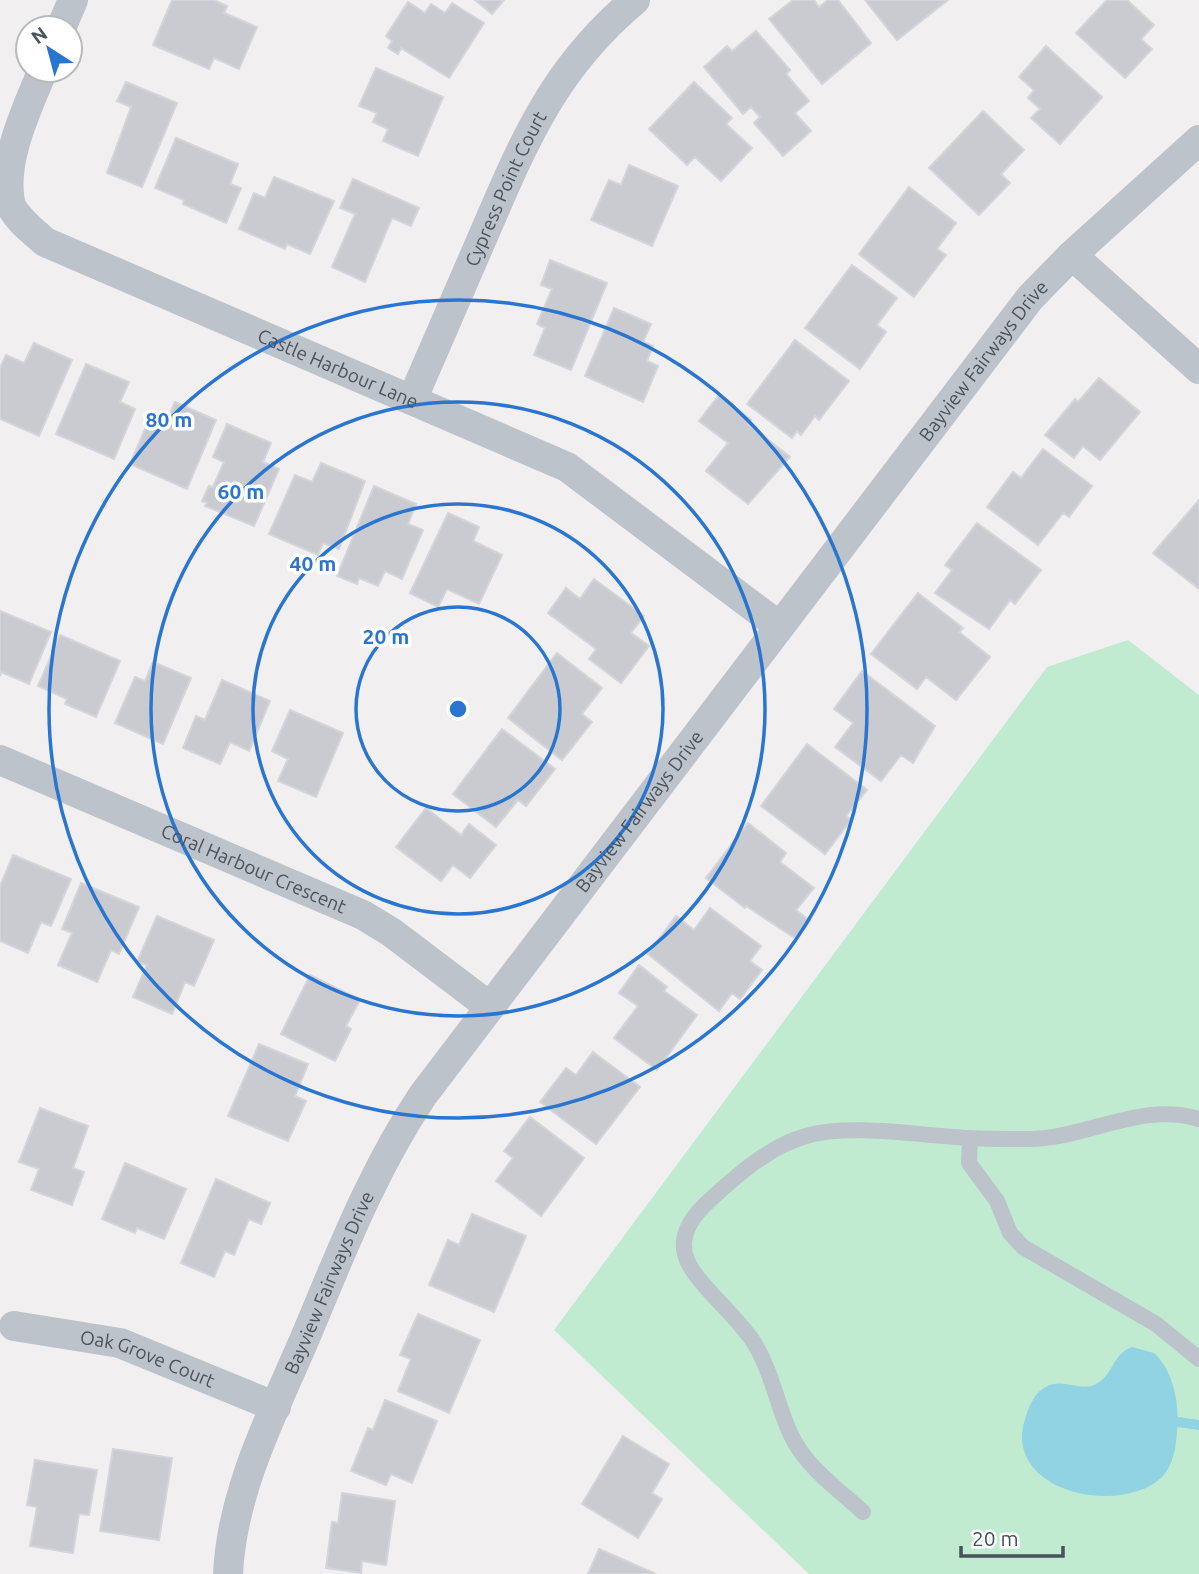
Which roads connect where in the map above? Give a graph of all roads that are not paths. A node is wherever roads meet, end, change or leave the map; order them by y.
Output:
1 (635, 0) edge
2 (37, 84) edge
3 (1199, 141) edge
4 (1072, 255) junction
5 (1199, 369) edge
6 (412, 400) junction
7 (779, 626) junction
8 (0, 760) edge
9 (490, 1007) junction
10 (1199, 1119) edge
11 (970, 1139) junction
12 (14, 1326) dead end
13 (1199, 1359) edge
14 (276, 1406) junction
15 (863, 1512) dead end
16 (228, 1574) edge

1 - 6 street, Cypress Point Court
2 - 6 street, Castle Harbour Lane
3 - 4 street, Bayview Fairways Drive
4 - 5 street
4 - 7 street, Bayview Fairways Drive
6 - 7 street, Castle Harbour Lane
7 - 9 street, Bayview Fairways Drive
8 - 9 street, Coral Harbour Crescent
9 - 14 street, Bayview Fairways Drive
10 - 11 lane
11 - 13 lane
11 - 15 lane
12 - 14 street, Oak Grove Court
14 - 16 street, Bayview Fairways Drive

